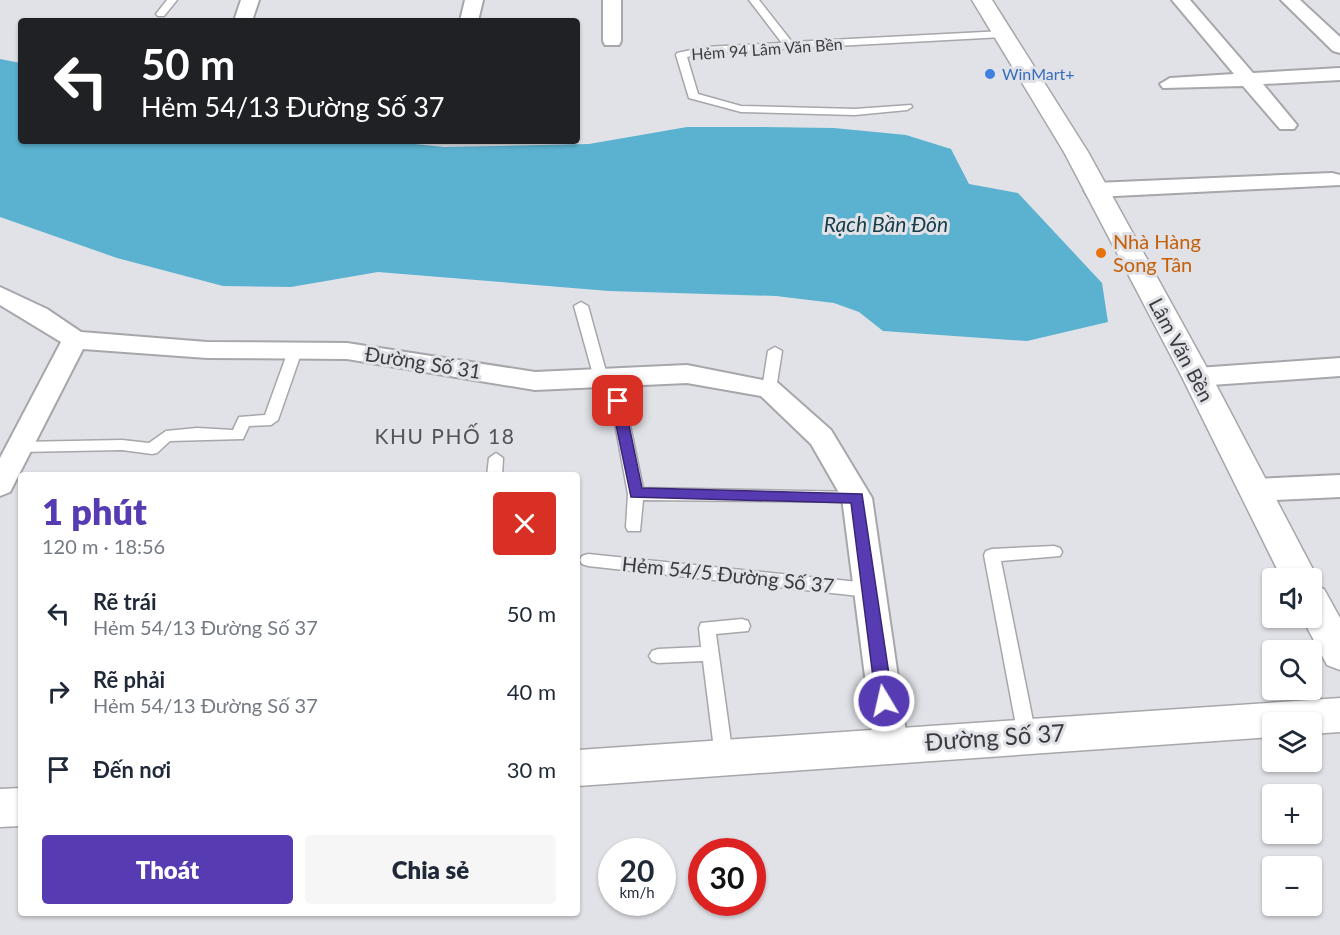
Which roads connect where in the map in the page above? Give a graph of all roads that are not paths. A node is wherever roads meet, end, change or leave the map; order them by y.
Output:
1 (172, 0) edge
2 (250, 0) edge
3 (474, 0) edge
4 (612, 0) edge
5 (754, 0) edge
6 (982, 0) edge
7 (1181, 0) edge
8 (1290, 0) edge
9 (161, 14) dead end
10 (244, 18) edge
11 (470, 18) edge
12 (1003, 34) junction
13 (612, 41) dead end
14 (790, 46) junction
15 (1340, 47) edge
16 (1340, 74) edge
17 (1248, 78) junction
18 (1170, 84) dead end
19 (907, 107) dead end
20 (1287, 124) dead end
21 (1332, 180) dead end
22 (1095, 190) junction
23 (0, 295) edge
24 (580, 306) dead end
25 (38, 315) junction
26 (0, 317) edge
27 (75, 340) junction
28 (295, 351) junction
29 (775, 351) dead end
30 (1340, 367) edge
31 (1197, 376) junction
32 (607, 378) junction
33 (769, 389) junction
34 (20, 447) junction
35 (496, 458) dead end
36 (494, 472) edge
37 (0, 485) edge
38 (1340, 486) edge
39 (1254, 490) junction
40 (636, 494) junction
41 (857, 498) junction
42 (634, 527) dead end
43 (1054, 552) dead end
44 (588, 560) dead end
45 (1294, 568) edge
46 (868, 590) junction
47 (1322, 620) edge
48 (742, 626) dead end
49 (711, 654) junction
50 (1340, 654) edge
51 (658, 656) dead end
52 (1340, 714) edge
53 (1027, 736) junction
54 (891, 746) junction
55 (724, 758) junction
56 (580, 768) edge
57 (18, 807) edge
58 (0, 808) edge

1 - 9 lane
2 - 10 street
3 - 11 street
4 - 13 street
5 - 14 lane
6 - 12 street, Lâm Văn Bền
7 - 17 street
8 - 15 street
12 - 14 lane, Hẻm 94 Lâm Văn Bền
12 - 22 street, Lâm Văn Bền
14 - 19 lane, Hẻm 94 Lâm Văn Bền
16 - 17 street
17 - 18 street
17 - 20 street
21 - 22 street
22 - 31 street, Lâm Văn Bền
23 - 25 street
24 - 32 lane
25 - 26 street
25 - 27 street
27 - 28 street, Đường Số 31
27 - 34 street
28 - 32 street, Đường Số 31
28 - 34 lane
29 - 33 lane
30 - 31 street
31 - 39 street, Lâm Văn Bền
32 - 33 street, Đường Số 31
32 - 40 lane
33 - 41 street
34 - 37 street
35 - 36 lane
38 - 39 street
39 - 45 street, Lâm Văn Bền
40 - 41 lane
40 - 42 lane
41 - 46 street
43 - 53 lane
44 - 46 lane, Hẻm 54/5 Đường Số 37
46 - 54 street
47 - 50 street
48 - 49 lane
49 - 51 lane
49 - 55 lane
52 - 53 street, Đường Số 37
53 - 54 street, Đường Số 37
54 - 55 street, Đường Số 37
55 - 56 street, Đường Số 37
57 - 58 street

